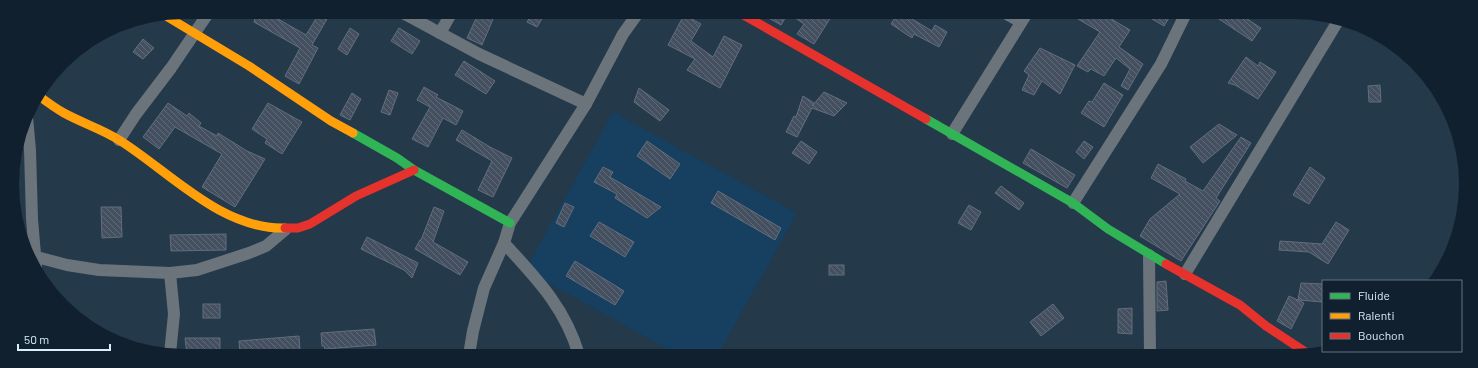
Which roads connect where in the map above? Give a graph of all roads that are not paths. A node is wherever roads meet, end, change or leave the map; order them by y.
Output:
1 (171, 19) edge
2 (204, 19) edge
3 (414, 19) edge
4 (448, 19) edge
5 (634, 19) edge
6 (751, 19) edge
7 (1023, 19) edge
8 (1183, 19) edge
9 (1336, 25) edge
10 (194, 33) junction
11 (440, 33) junction
12 (43, 98) edge
13 (586, 104) junction
14 (28, 130) edge
15 (952, 134) junction
16 (119, 140) junction
17 (414, 170) junction
18 (1073, 203) junction
19 (510, 223) junction
20 (285, 230) junction
21 (504, 243) junction
22 (34, 251) edge
23 (1149, 255) junction
24 (37, 260) edge
25 (170, 273) junction
26 (1185, 274) junction
27 (171, 349) edge
28 (470, 349) edge
29 (577, 349) edge
30 (1150, 349) edge
31 (1301, 349) edge

1 - 10 street
2 - 10 street
3 - 11 street
4 - 11 street
5 - 13 street
6 - 15 street
7 - 15 street
8 - 18 street
9 - 26 street
10 - 16 street
10 - 17 street
11 - 13 street
12 - 16 street
13 - 19 street
14 - 22 street
15 - 18 street
16 - 20 street
17 - 19 street
17 - 20 street
18 - 23 street
19 - 21 street
20 - 25 street
21 - 28 street
21 - 29 street
23 - 26 street
23 - 30 street
24 - 25 street
25 - 27 street
26 - 31 street

